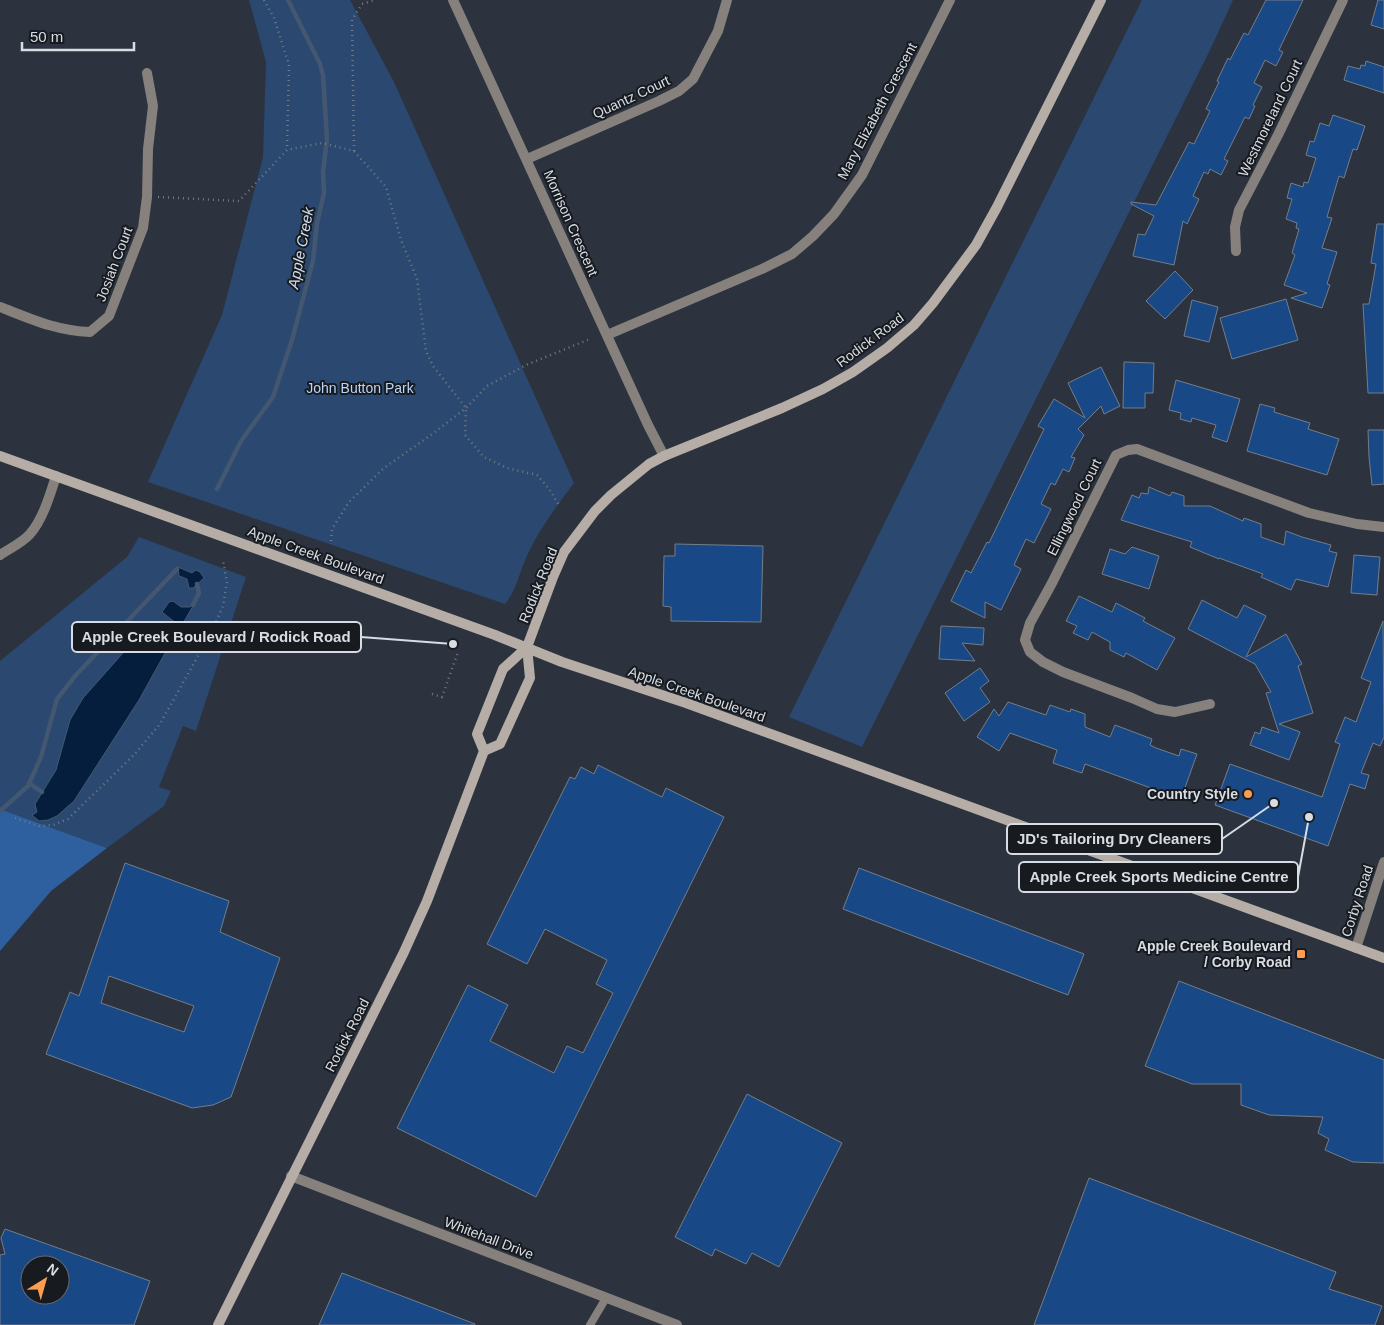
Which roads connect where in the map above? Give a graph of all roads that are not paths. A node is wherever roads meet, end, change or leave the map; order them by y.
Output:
1 (454, 0) edge
2 (727, 0) edge
3 (950, 0) edge
4 (1101, 0) edge
5 (1343, 0) edge
6 (147, 73) dead end
7 (527, 159) junction
8 (1236, 251) dead end
9 (0, 307) edge
10 (607, 335) junction
11 (0, 456) edge
12 (664, 456) junction
13 (56, 476) junction
14 (1384, 527) edge
15 (0, 555) edge
16 (527, 647) junction
17 (1210, 704) dead end
18 (484, 751) junction
19 (1384, 862) edge
20 (1356, 948) junction
21 (1384, 958) edge
22 (291, 1176) junction
23 (606, 1298) junction
24 (218, 1325) edge
25 (590, 1325) edge
26 (677, 1325) edge

1 - 7 street, Morrison Crescent
2 - 7 street, Quantz Court
3 - 10 street, Mary Elizabeth Crescent
4 - 12 main road, Rodick Road
5 - 8 street, Westmoreland Court
6 - 9 street, Josiah Court
7 - 10 street, Morrison Crescent
10 - 12 street, Morrison Crescent
11 - 13 main road, Apple Creek Boulevard
12 - 16 main road, Rodick Road
13 - 15 street
13 - 16 main road, Apple Creek Boulevard
14 - 17 street, Ellingwood Court
16 - 18 main road, Rodick Road
16 - 18 main road, Rodick Road
16 - 20 main road, Apple Creek Boulevard
18 - 22 main road, Rodick Road
19 - 20 street, Corby Road
20 - 21 main road, Apple Creek Boulevard
22 - 23 street, Whitehall Drive
22 - 24 main road, Rodick Road
23 - 25 lane
23 - 26 street, Whitehall Drive

